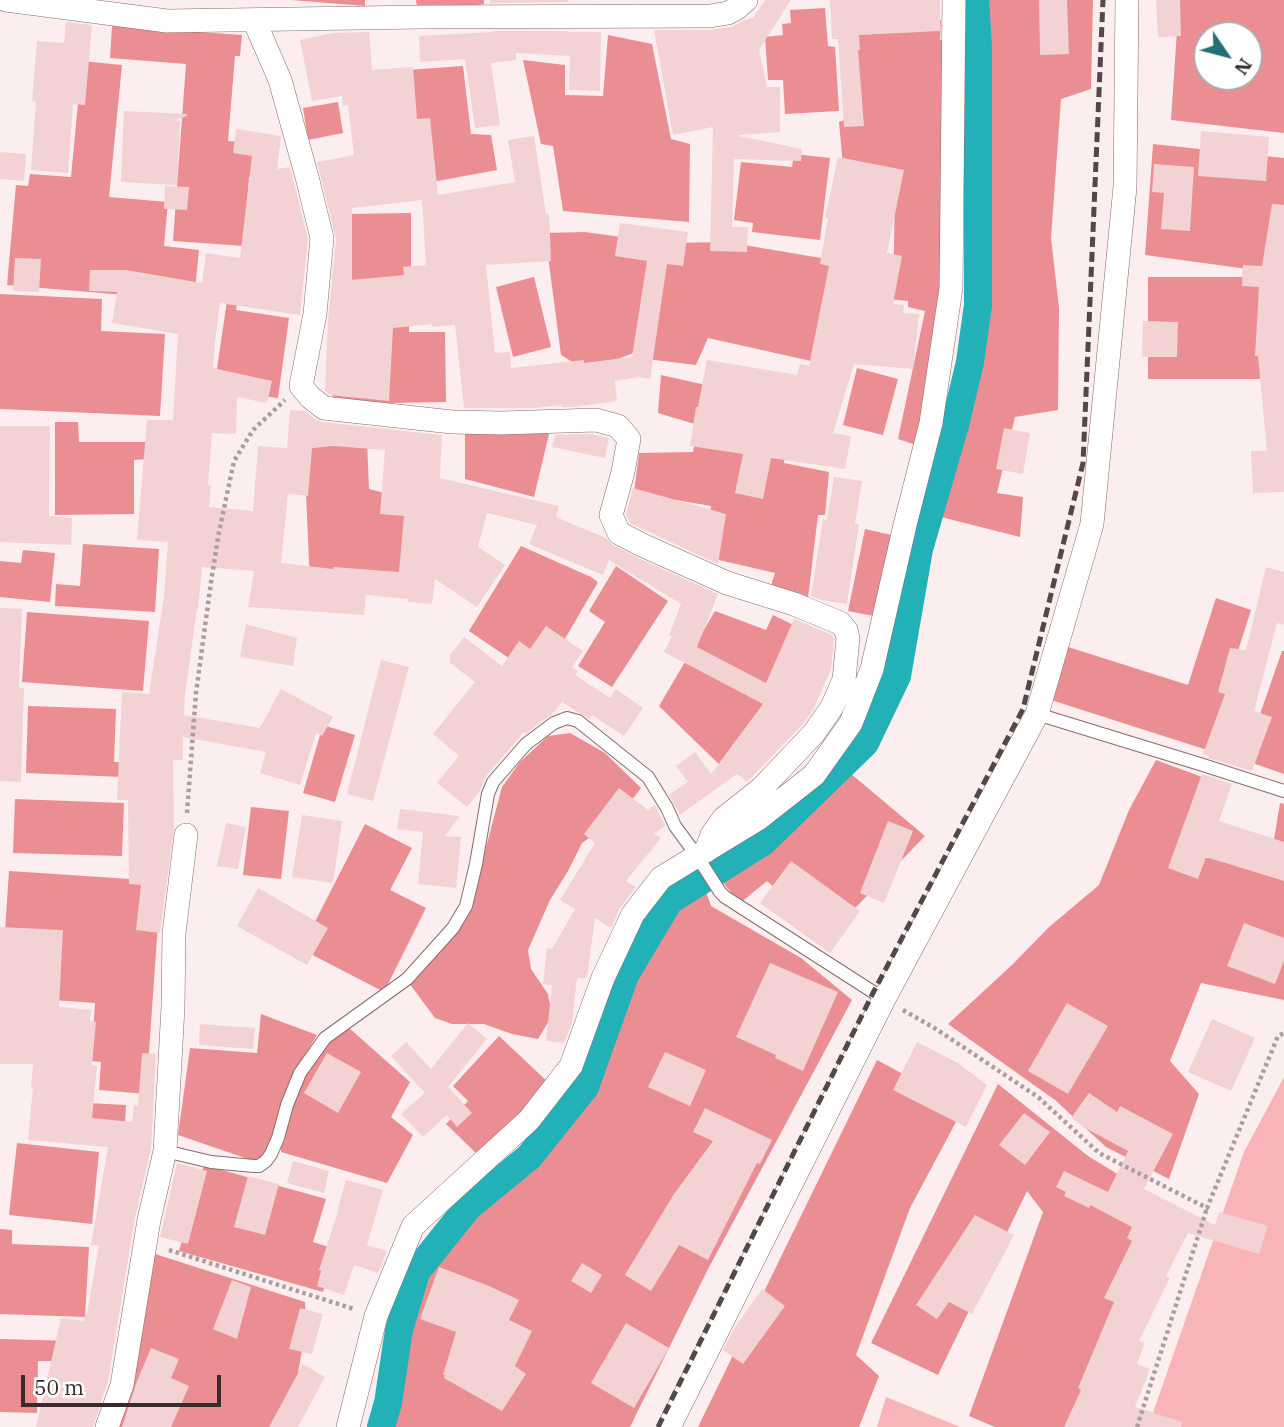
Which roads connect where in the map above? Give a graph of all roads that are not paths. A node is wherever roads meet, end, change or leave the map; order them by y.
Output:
1 (6, 0) edge
2 (746, 0) edge
3 (954, 0) edge
4 (1127, 0) edge
5 (254, 20) junction
6 (1037, 714) junction
7 (1284, 791) edge
8 (186, 835) road end
9 (702, 857) junction
10 (884, 999) junction
11 (164, 1151) junction
12 (107, 1427) edge
13 (348, 1427) edge
14 (669, 1427) edge

1 - 5 street
2 - 5 street
3 - 9 street
4 - 6 street
5 - 9 street
6 - 7 lane
6 - 10 street
8 - 11 street
9 - 10 lane
9 - 11 lane
9 - 13 street
10 - 14 street
11 - 12 street

